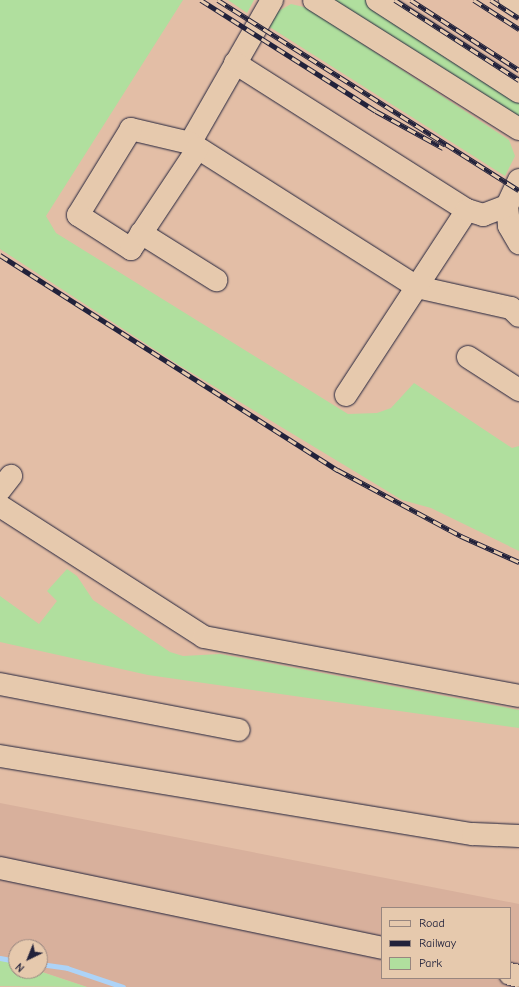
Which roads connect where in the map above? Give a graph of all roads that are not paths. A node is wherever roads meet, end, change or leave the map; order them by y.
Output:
1 (272, 0) edge
2 (314, 0) edge
3 (376, 0) edge
4 (510, 0) edge
5 (519, 6) edge
6 (236, 63) junction
7 (519, 92) edge
8 (519, 129) edge
9 (194, 145) junction
10 (519, 180) edge
11 (506, 206) junction
12 (467, 210) junction
13 (141, 234) junction
14 (519, 243) edge
15 (216, 280) dead end
16 (416, 287) junction
17 (519, 316) edge
18 (468, 357) dead end
19 (519, 390) edge
20 (346, 395) dead end
21 (0, 506) edge
22 (0, 684) edge
23 (519, 696) edge
24 (239, 730) dead end
25 (0, 756) edge
26 (519, 836) edge
27 (0, 868) edge
28 (381, 948) edge

1 - 6 lane
2 - 8 lane
3 - 7 lane
4 - 5 lane
6 - 9 lane
6 - 12 lane
9 - 13 lane
9 - 13 lane
9 - 16 lane
10 - 11 lane
11 - 12 lane
11 - 14 lane
12 - 16 lane
13 - 15 lane
16 - 17 lane
16 - 20 lane
18 - 19 lane
21 - 23 lane
22 - 24 lane
25 - 26 lane
27 - 28 lane

